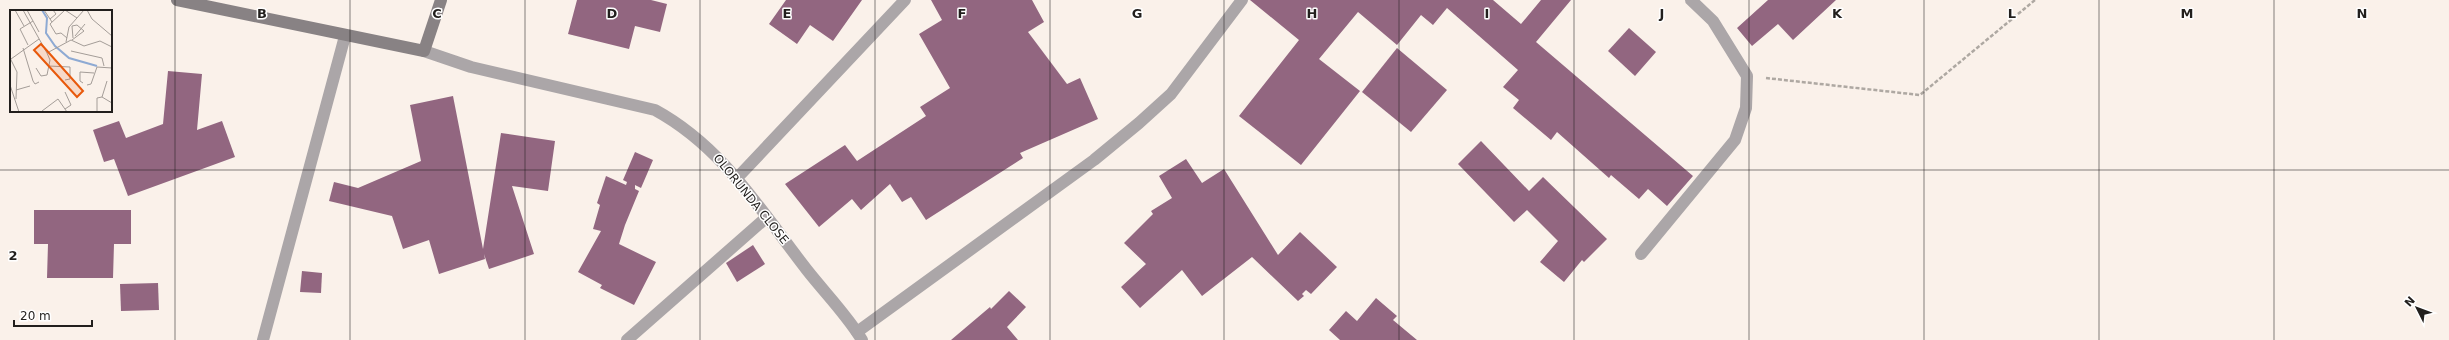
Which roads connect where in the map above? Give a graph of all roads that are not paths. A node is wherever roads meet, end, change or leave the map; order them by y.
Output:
1 (177, 0) edge
2 (441, 0) edge
3 (905, 0) edge
4 (1242, 0) edge
5 (1691, 0) edge
6 (345, 36) junction
7 (424, 51) junction
8 (737, 178) junction
9 (767, 217) junction
10 (1642, 254) dead end
11 (859, 336) edge
12 (263, 340) edge
13 (627, 340) edge

1 - 6 main road
2 - 7 main road
3 - 8 street
4 - 11 street
5 - 10 street
6 - 7 main road
6 - 12 street
7 - 8 street, OLORUNDA CLOSE
8 - 9 street, OLORUNDA CLOSE
9 - 11 street, OLORUNDA CLOSE
9 - 13 street

